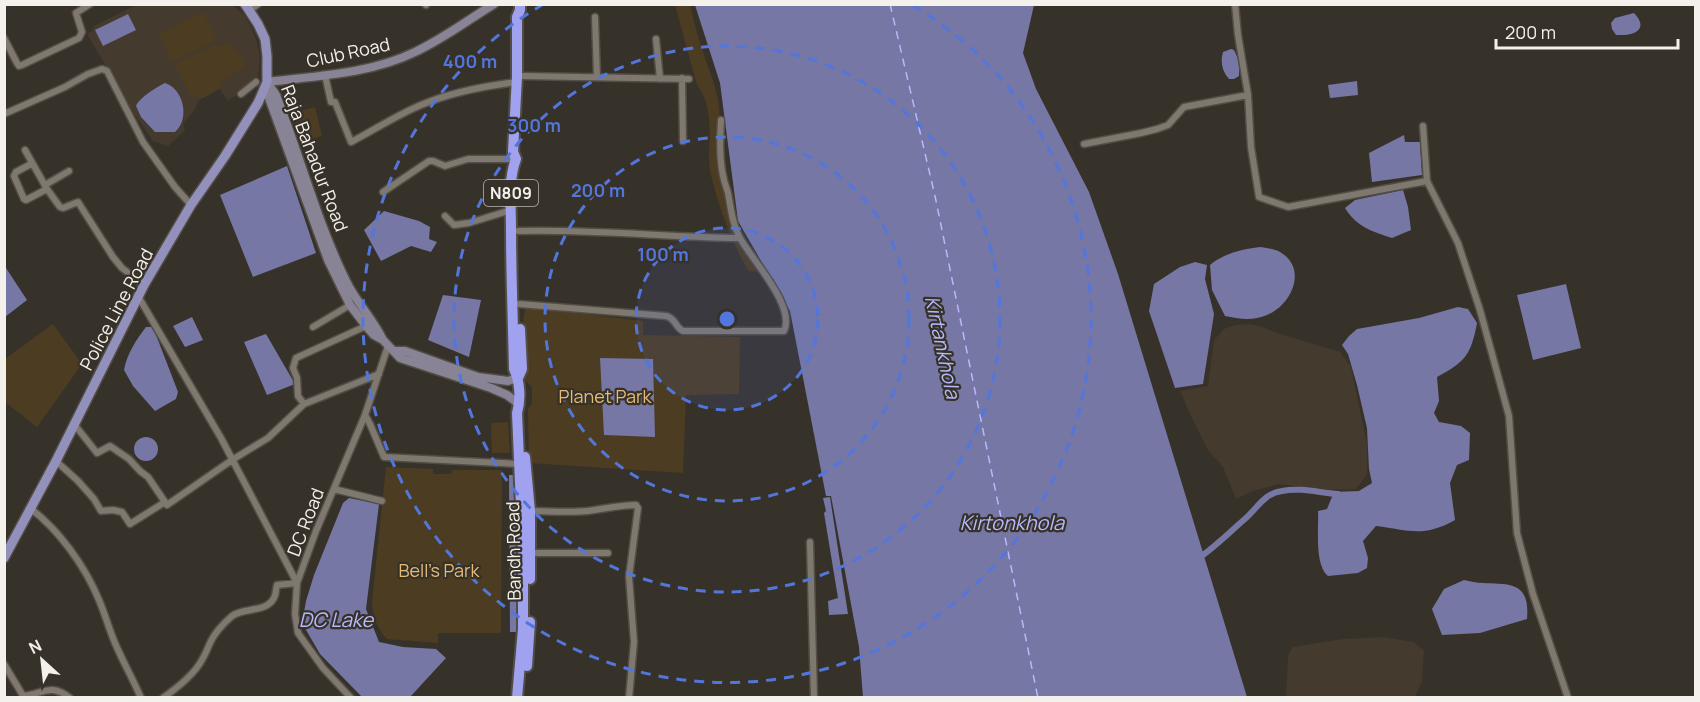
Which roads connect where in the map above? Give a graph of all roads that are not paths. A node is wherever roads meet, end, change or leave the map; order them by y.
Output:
1 (90, 4) edge
2 (494, 4) edge
3 (1234, 4) edge
4 (251, 6) edge
5 (517, 6) edge
6 (480, 8) edge
7 (596, 17) dead end
8 (4, 38) edge
9 (656, 39) dead end
10 (325, 75) junction
11 (597, 77) junction
12 (660, 78) junction
13 (520, 79) junction
14 (259, 82) junction
15 (241, 94) dead end
16 (1248, 95) junction
17 (4, 114) edge
18 (720, 120) dead end
19 (1423, 126) dead end
20 (683, 141) dead end
21 (1084, 144) dead end
22 (25, 150) dead end
23 (516, 159) junction
24 (32, 164) junction
25 (69, 171) dead end
26 (1427, 182) junction
27 (46, 187) junction
28 (383, 192) dead end
29 (191, 205) junction
30 (511, 210) junction
31 (445, 216) dead end
32 (518, 231) junction
33 (740, 238) junction
34 (144, 285) junction
35 (138, 296) junction
36 (519, 304) junction
37 (350, 305) junction
38 (366, 326) junction
39 (313, 327) dead end
40 (388, 346) junction
41 (378, 374) junction
42 (518, 378) junction
43 (304, 404) junction
44 (519, 404) junction
45 (364, 415) junction
46 (74, 424) junction
47 (232, 460) junction
48 (56, 461) junction
49 (519, 464) junction
50 (334, 489) junction
51 (382, 501) dead end
52 (165, 502) junction
53 (30, 508) junction
54 (530, 511) junction
55 (810, 542) dead end
56 (530, 553) junction
57 (608, 553) dead end
58 (4, 558) edge
59 (297, 583) junction
60 (4, 664) edge
61 (69, 698) edge
62 (141, 698) edge
63 (163, 698) edge
64 (351, 698) edge
65 (517, 698) edge
66 (524, 698) edge
67 (629, 698) edge
68 (814, 698) edge
69 (1568, 698) edge

1 - 8 street
2 - 6 main road, Club Road
3 - 16 street
4 - 14 main road
5 - 13 highway, Bandh Road / N809
6 - 10 main road, Club Road
7 - 11 street
9 - 12 street
10 - 13 street
10 - 14 main road, Club Road
11 - 12 street
11 - 13 street
12 - 20 street
13 - 23 highway, Bandh Road / N809
14 - 15 street
14 - 29 main road, Police Line Road
14 - 37 main road, Raja Bahadur Road
14 - 40 main road, Raja Bahadur Road
16 - 21 street
16 - 26 street
17 - 29 street
18 - 33 street
19 - 26 street
22 - 24 street
23 - 28 street
23 - 30 highway, Bandh Road / N809
23 - 32 highway, Bandh Road / N809
24 - 27 street
24 - 27 street
25 - 27 street
26 - 69 street
27 - 34 street
29 - 34 main road, Police Line Road
30 - 31 street
30 - 42 highway, Bandh Road / N809
32 - 33 street
32 - 36 highway, Bandh Road / N809
33 - 36 street
34 - 35 main road, Police Line Road
35 - 46 main road, Police Line Road
35 - 47 street
36 - 42 highway, Bandh Road / N809
37 - 38 main road, Raja Bahadur Road
37 - 39 street
38 - 40 main road, Raja Bahadur Road
38 - 43 street
40 - 41 street, DC Road
40 - 42 main road, Raja Bahadur Road
40 - 44 main road, Raja Bahadur Road
41 - 43 street
41 - 45 street, DC Road
42 - 44 highway, Bandh Road / N809
43 - 47 street
44 - 49 highway, Bandh Road / N809
44 - 54 highway, Bandh Road / N809
45 - 49 street
45 - 50 street, DC Road
46 - 48 main road, Police Line Road
46 - 52 street
47 - 52 street
47 - 59 street
48 - 52 street
48 - 53 main road, Police Line Road
49 - 65 highway, Bandh Road / N809
50 - 51 street
50 - 59 street, DC Road
53 - 58 main road, Police Line Road
53 - 62 street
54 - 56 highway, Bandh Road / N809
54 - 67 street
55 - 68 street
56 - 57 street
56 - 66 highway, Bandh Road / N809
59 - 63 street
59 - 64 street, DC Road
60 - 61 street

